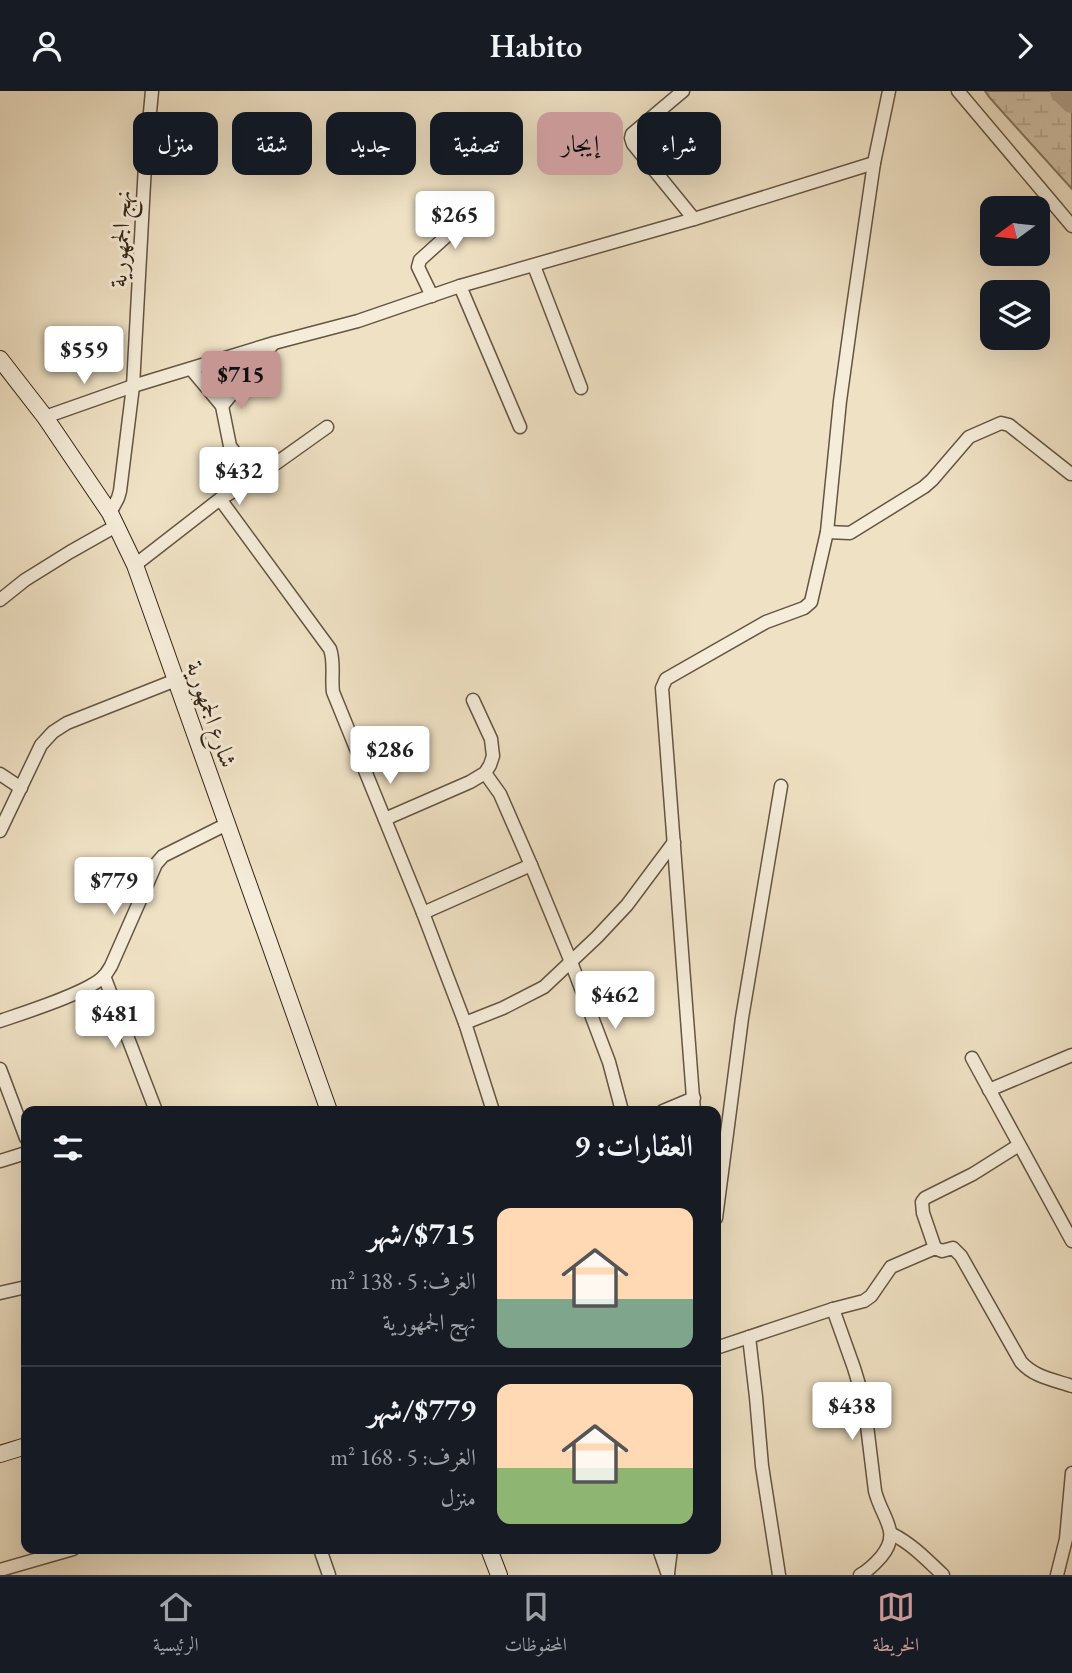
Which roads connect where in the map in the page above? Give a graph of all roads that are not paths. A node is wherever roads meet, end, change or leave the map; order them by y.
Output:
1 (152, 91) edge
2 (683, 91) edge
3 (889, 91) edge
4 (958, 91) edge
5 (874, 163) junction
6 (480, 206) dead end
7 (694, 219) junction
8 (1072, 226) edge
9 (534, 266) junction
10 (460, 286) junction
11 (432, 296) junction
12 (274, 343) junction
13 (0, 359) edge
14 (191, 369) junction
15 (133, 386) junction
16 (581, 388) dead end
17 (222, 406) junction
18 (45, 417) junction
19 (327, 427) dead end
20 (520, 427) dead end
21 (1071, 474) edge
22 (254, 479) junction
23 (220, 499) junction
24 (113, 520) junction
25 (827, 532) junction
26 (135, 565) junction
27 (0, 600) edge
28 (176, 680) junction
29 (473, 700) dead end
30 (485, 773) junction
31 (0, 774) edge
32 (781, 786) dead end
33 (20, 788) junction
34 (385, 820) junction
35 (227, 824) junction
36 (0, 831) edge
37 (674, 842) junction
38 (531, 865) junction
39 (423, 913) junction
40 (571, 963) junction
41 (104, 977) junction
42 (0, 1021) edge
43 (465, 1023) junction
44 (1071, 1057) edge
45 (972, 1058) dead end
46 (0, 1069) edge
47 (989, 1090) junction
48 (694, 1104) edge
49 (154, 1106) edge
50 (327, 1106) edge
51 (491, 1106) edge
52 (621, 1106) edge
53 (21, 1125) edge
54 (1019, 1145) junction
55 (21, 1155) edge
56 (0, 1161) edge
57 (721, 1181) edge
58 (1072, 1241) edge
59 (935, 1248) junction
60 (21, 1288) edge
61 (0, 1293) edge
62 (833, 1309) junction
63 (748, 1337) junction
64 (721, 1346) edge
65 (1072, 1386) edge
66 (21, 1448) edge
67 (0, 1454) edge
68 (21, 1459) edge
69 (0, 1465) edge
70 (1072, 1473) edge
71 (892, 1534) junction
72 (56, 1554) edge
73 (322, 1554) edge
74 (491, 1554) edge
75 (661, 1554) edge
76 (670, 1554) edge
77 (0, 1570) edge
78 (329, 1575) edge
79 (499, 1575) edge
80 (668, 1575) edge
81 (779, 1575) edge
82 (860, 1575) edge
83 (943, 1575) edge
84 (1057, 1575) edge

1 - 15 street, نهج الجمهورية
2 - 7 street
3 - 5 street
4 - 8 street
5 - 7 street
5 - 25 street
6 - 11 street
7 - 9 street
9 - 10 street
9 - 16 street
10 - 11 street
10 - 20 street
11 - 12 street
12 - 14 street
12 - 17 street
13 - 18 main road, شارع الجمهورية
14 - 15 street
14 - 17 street
15 - 18 street
15 - 24 street, نهج الجمهورية
17 - 22 street
18 - 24 main road, شارع الجمهورية
19 - 22 street
21 - 25 street
22 - 23 street
23 - 26 street
23 - 34 street
24 - 26 main road, شارع الجمهورية
24 - 27 street
25 - 37 street
26 - 28 main road, شارع الجمهورية
28 - 33 street
28 - 35 main road, شارع الجمهورية
29 - 30 street
30 - 34 street
30 - 38 street
31 - 33 street
32 - 57 street
33 - 36 street
34 - 39 street
35 - 41 street
35 - 50 main road, شارع الجمهورية
37 - 40 street
37 - 48 street
38 - 39 street
38 - 40 street
39 - 43 street
40 - 43 street
40 - 52 street
41 - 42 street
41 - 49 street
43 - 51 street
44 - 47 street
45 - 47 street
46 - 53 street
47 - 54 street
54 - 58 street
54 - 59 street
55 - 56 street
59 - 62 street
59 - 65 street
60 - 61 street
62 - 63 street
62 - 71 street
63 - 64 street
63 - 81 street
66 - 67 main road
68 - 69 main road
70 - 84 street
71 - 82 street
71 - 83 street
72 - 77 street
73 - 78 street
74 - 79 main road
75 - 80 street
76 - 80 street

